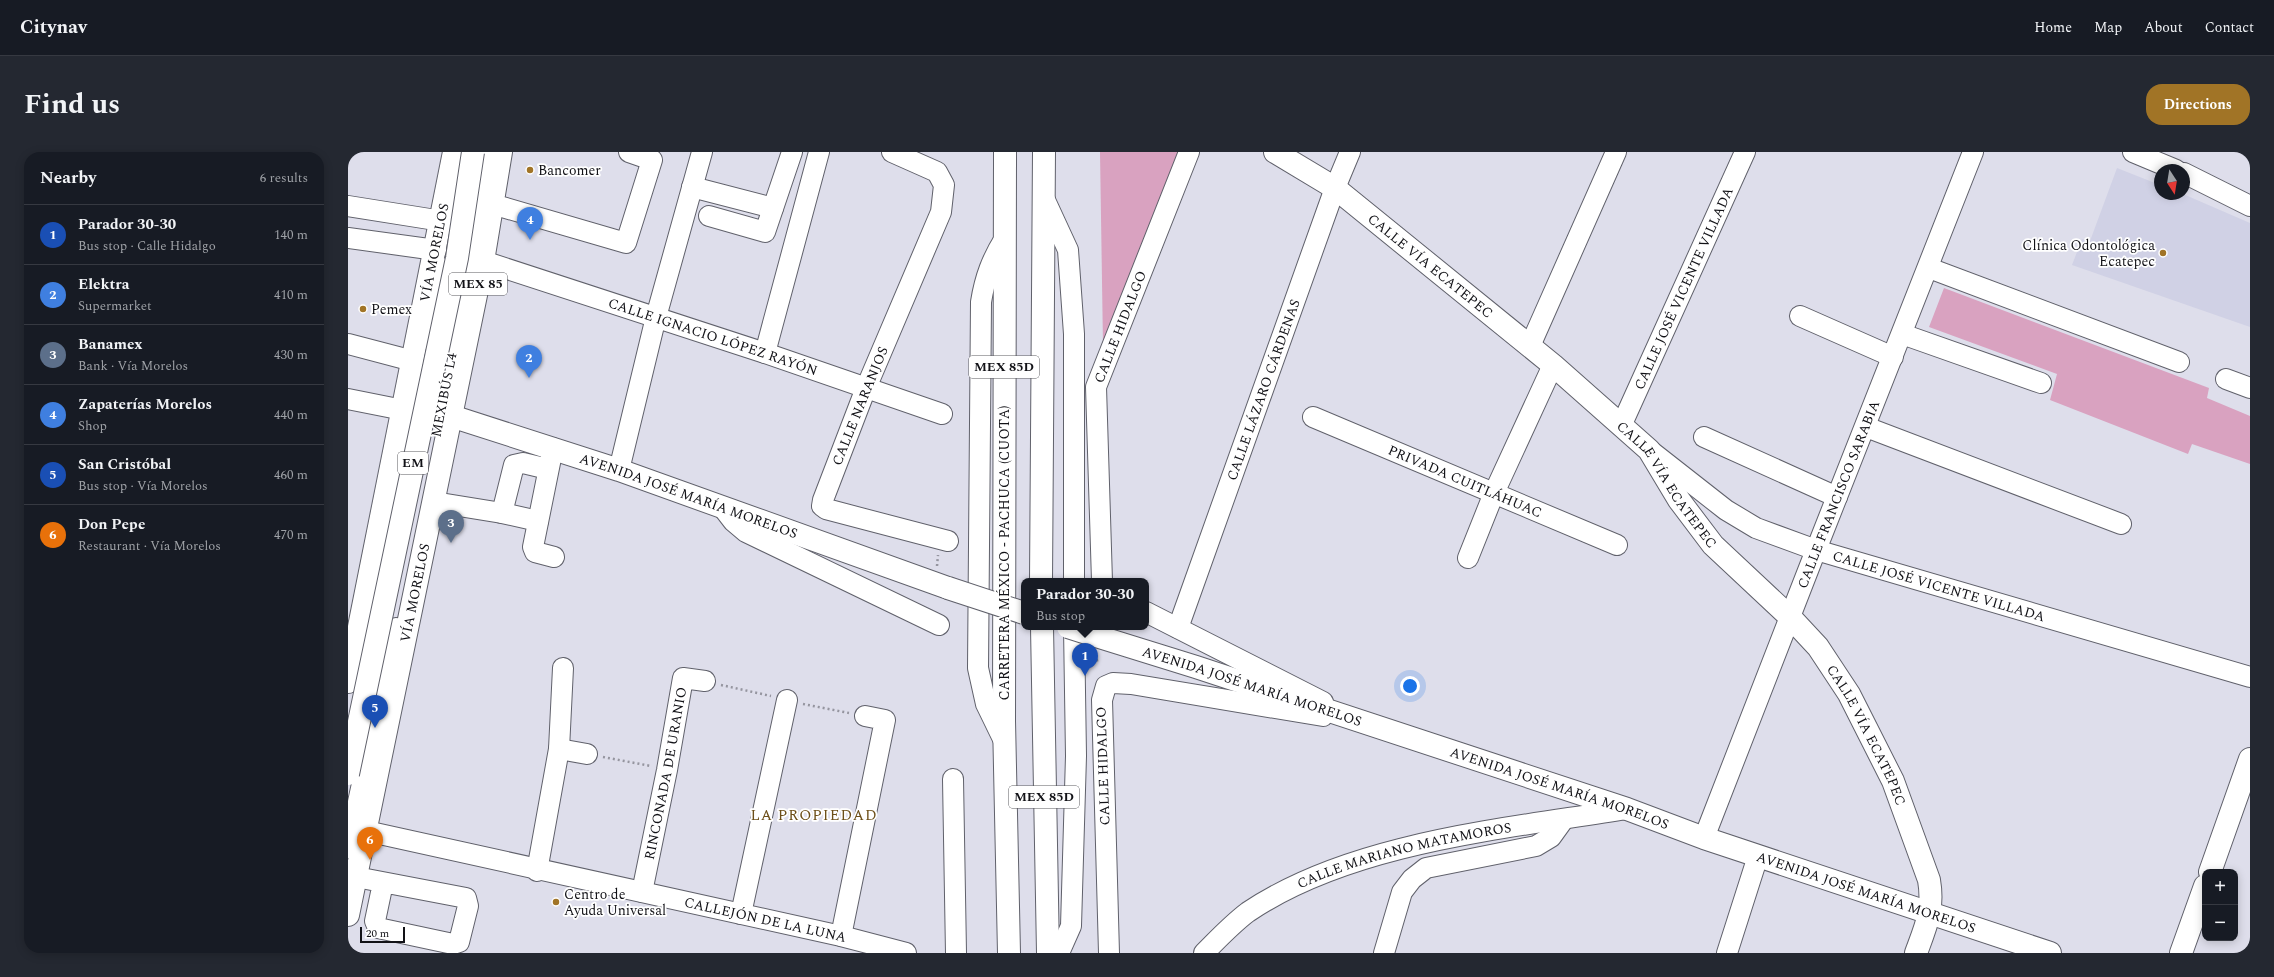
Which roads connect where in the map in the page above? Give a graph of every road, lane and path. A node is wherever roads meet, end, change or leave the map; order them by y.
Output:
1 (454, 152) edge
2 (462, 152) edge
3 (472, 152) edge
4 (486, 152) edge
5 (501, 152) edge
6 (629, 152) edge
7 (702, 152) edge
8 (792, 152) edge
9 (819, 152) edge
10 (892, 152) edge
11 (1005, 152) edge
12 (1044, 152) edge
13 (1189, 152) edge
14 (1275, 152) edge
15 (1350, 152) edge
16 (1616, 152) edge
17 (1745, 152) edge
18 (1973, 152) edge
19 (2133, 152) edge
20 (2162, 164) edge
21 (2190, 176) edge
22 (692, 187) junction
23 (1335, 188) junction
24 (1044, 198) junction
25 (492, 204) junction
26 (348, 206) edge
27 (2250, 206) edge
28 (773, 208) junction
29 (709, 216) dead end
30 (442, 221) junction
31 (348, 240) edge
32 (436, 250) junction
33 (482, 261) junction
34 (1929, 268) junction
35 (1800, 316) dead end
36 (656, 317) junction
37 (1902, 334) junction
38 (348, 344) edge
39 (1530, 346) junction
40 (764, 353) junction
41 (1893, 357) junction
42 (413, 361) junction
43 (2179, 362) dead end
44 (1554, 365) junction
45 (2226, 379) dead end
46 (2041, 383) dead end
47 (866, 388) junction
48 (2250, 388) edge
49 (348, 399) edge
50 (408, 410) junction
51 (942, 414) dead end
52 (446, 415) junction
53 (1313, 417) dead end
54 (1622, 424) junction
55 (1866, 427) junction
56 (1704, 437) dead end
57 (1649, 450) junction
58 (550, 459) junction
59 (619, 470) junction
60 (1494, 493) junction
61 (1837, 497) junction
62 (434, 502) junction
63 (723, 508) junction
64 (502, 513) junction
65 (538, 521) junction
66 (2121, 524) dead end
67 (944, 540) joint
68 (1617, 545) dead end
69 (1816, 550) junction
70 (554, 557) dead end
71 (1468, 558) dead end
72 (1041, 578) edge
73 (1074, 578) edge
74 (1102, 578) edge
75 (941, 586) junction
76 (1021, 612) edge
77 (1149, 614) edge
78 (1791, 618) junction
79 (939, 626) dead end
80 (1178, 628) junction
81 (1042, 630) edge
82 (1084, 631) edge
83 (352, 644) edge
84 (563, 668) dead end
85 (349, 672) edge
86 (2250, 676) edge
87 (705, 681) dead end
88 (787, 700) dead end
89 (865, 716) dead end
90 (1362, 723) junction
91 (348, 727) edge
92 (559, 749) junction
93 (587, 754) joint
94 (2250, 759) edge
95 (667, 770) junction
96 (348, 774) edge
97 (953, 779) dead end
98 (1627, 809) junction
99 (1564, 819) junction
100 (366, 831) junction
101 (1704, 838) junction
102 (348, 848) edge
103 (1758, 856) junction
104 (2211, 869) edge
105 (537, 871) junction
106 (356, 877) junction
107 (382, 883) junction
108 (642, 892) junction
109 (2202, 894) edge
110 (741, 914) junction
111 (1931, 914) junction
112 (348, 915) edge
113 (841, 936) junction
114 (906, 953) edge
115 (956, 953) edge
116 (1008, 953) edge
117 (1048, 953) edge
118 (1059, 953) edge
119 (1109, 953) edge
120 (1204, 953) edge
121 (1384, 953) edge
122 (1727, 953) edge
123 (1916, 953) edge
124 (2050, 953) edge
125 (2181, 953) edge

1 - 30 main road, VÍA MORELOS / MEX 85
2 - 50 street, MEXIBÚS L4
3 - 96 main road, EM, bridge
4 - 52 street, MEXIBÚS L4
5 - 25 main road, VÍA MORELOS / MEX 85
6 - 25 street
7 - 22 street
8 - 28 street
9 - 40 street
10 - 47 street, CALLE NARANJOS
11 - 116 main road, CARRETERA MÉXICO - PACHUCA (CUOTA) / MEX 85D
12 - 24 main road, MEX 85D
13 - 74 street, CALLE HIDALGO
14 - 23 main road, CALLE VÍA ECATEPEC
15 - 23 street, CALLE LÁZARO CÁRDENAS
16 - 39 street
17 - 54 street, CALLE JOSÉ VICENTE VILLADA
18 - 34 street, CALLE FRANCISCO SARABIA
19 - 20 street
21 - 27 street
22 - 28 street
22 - 36 street
23 - 39 main road, CALLE VÍA ECATEPEC
23 - 80 street, CALLE LÁZARO CÁRDENAS
24 - 72 main road, MEX 85D
24 - 73 street
25 - 33 main road, VÍA MORELOS / MEX 85
26 - 30 street
28 - 29 street
30 - 32 main road, VÍA MORELOS / MEX 85
31 - 32 street
32 - 42 main road, VÍA MORELOS / MEX 85
33 - 36 street, CALLE IGNACIO LÓPEZ RAYÓN
33 - 52 main road, VÍA MORELOS / MEX 85
34 - 37 street, CALLE FRANCISCO SARABIA
34 - 43 street
35 - 41 street
36 - 40 street, CALLE IGNACIO LÓPEZ RAYÓN
36 - 59 street
37 - 41 street, CALLE FRANCISCO SARABIA
37 - 46 street
38 - 42 street
39 - 44 main road, CALLE VÍA ECATEPEC
40 - 47 street, CALLE IGNACIO LÓPEZ RAYÓN
41 - 55 street, CALLE FRANCISCO SARABIA
42 - 50 main road, VÍA MORELOS / MEX 85
44 - 54 main road, CALLE VÍA ECATEPEC
44 - 60 street
45 - 48 street
47 - 51 street, CALLE IGNACIO LÓPEZ RAYÓN
47 - 67 street, CALLE NARANJOS
49 - 50 street, AVENIDA JOSÉ MARÍA MORELOS
50 - 52 main road, AVENIDA JOSÉ MARÍA MORELOS
50 - 83 main road, VÍA MORELOS / MEX 85
50 - 91 street, MEXIBÚS L4
52 - 58 main road, AVENIDA JOSÉ MARÍA MORELOS
52 - 62 main road, VÍA MORELOS / MEX 85
52 - 102 street, MEXIBÚS L4
53 - 60 street, PRIVADA CUITLÁHUAC
54 - 57 main road, CALLE VÍA ECATEPEC
55 - 61 street, CALLE FRANCISCO SARABIA
55 - 66 street
56 - 61 street
57 - 69 street, CALLE JOSÉ VICENTE VILLADA
57 - 78 main road, CALLE VÍA ECATEPEC
58 - 59 main road, AVENIDA JOSÉ MARÍA MORELOS
58 - 64 street
58 - 65 street
59 - 63 main road, AVENIDA JOSÉ MARÍA MORELOS
60 - 68 street, PRIVADA CUITLÁHUAC
60 - 71 street
61 - 69 street, CALLE FRANCISCO SARABIA
62 - 64 street
62 - 100 main road, VÍA MORELOS / MEX 85
63 - 75 main road, AVENIDA JOSÉ MARÍA MORELOS
63 - 79 street
64 - 65 street
65 - 70 street
67 - 75 path
69 - 78 street, CALLE FRANCISCO SARABIA
69 - 86 street, CALLE JOSÉ VICENTE VILLADA
75 - 76 main road, AVENIDA JOSÉ MARÍA MORELOS, bridge
77 - 80 street
78 - 101 street, CALLE FRANCISCO SARABIA
78 - 111 main road, CALLE VÍA ECATEPEC
80 - 90 street
81 - 117 main road, MEX 85D
82 - 90 main road, AVENIDA JOSÉ MARÍA MORELOS
82 - 118 street
83 - 85 main road, VÍA MORELOS / MEX 85
84 - 92 street
87 - 95 street, RINCONADA DE URANIO
88 - 110 street
89 - 113 street
90 - 98 main road, AVENIDA JOSÉ MARÍA MORELOS
90 - 119 street, CALLE HIDALGO
92 - 93 street
92 - 105 street
93 - 95 path
94 - 104 main road
95 - 108 street, RINCONADA DE URANIO
97 - 115 street
98 - 99 street, CALLE MARIANO MATAMOROS
98 - 101 main road, AVENIDA JOSÉ MARÍA MORELOS
99 - 120 street, CALLE MARIANO MATAMOROS
99 - 121 street
100 - 105 street, CALLEJÓN DE LA LUNA
100 - 106 main road, VÍA MORELOS / MEX 85
101 - 103 main road, AVENIDA JOSÉ MARÍA MORELOS
103 - 111 main road, AVENIDA JOSÉ MARÍA MORELOS
103 - 122 street
105 - 108 street, CALLEJÓN DE LA LUNA
106 - 107 street
106 - 112 main road, VÍA MORELOS / MEX 85
107 - 107 street
108 - 110 street, CALLEJÓN DE LA LUNA
109 - 125 main road
110 - 113 street, CALLEJÓN DE LA LUNA
111 - 123 main road, CALLE VÍA ECATEPEC
111 - 124 main road, AVENIDA JOSÉ MARÍA MORELOS
113 - 114 street, CALLEJÓN DE LA LUNA

